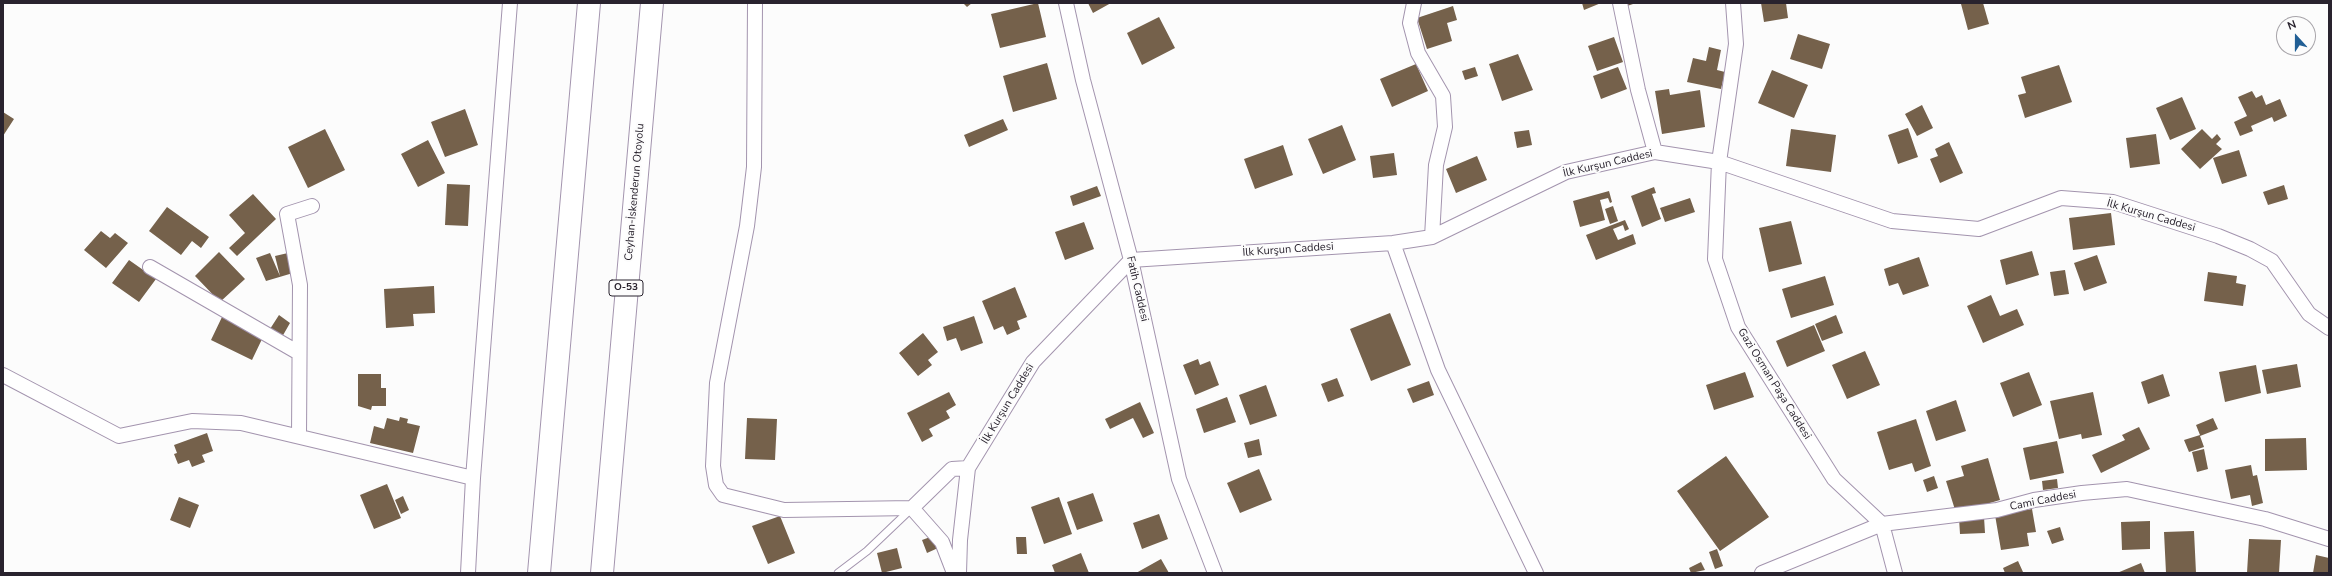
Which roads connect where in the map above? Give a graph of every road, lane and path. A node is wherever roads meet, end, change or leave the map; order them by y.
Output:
1 (510, 3) edge
2 (589, 3) edge
3 (652, 3) edge
4 (755, 3) edge
5 (1066, 3) edge
6 (1414, 3) edge
7 (1620, 3) edge
8 (1733, 3) edge
9 (1655, 152) junction
10 (1719, 162) junction
11 (312, 206) dead end
12 (1432, 237) junction
13 (1393, 243) junction
14 (1131, 260) junction
15 (150, 267) dead end
16 (2329, 328) edge
17 (299, 353) junction
18 (3, 375) edge
19 (299, 436) junction
20 (968, 468) junction
21 (473, 478) junction
22 (912, 508) junction
23 (1882, 524) junction
24 (2329, 538) edge
25 (468, 573) edge
26 (539, 573) edge
27 (602, 573) edge
28 (838, 573) edge
29 (954, 573) edge
30 (959, 573) edge
31 (1215, 573) edge
32 (1536, 573) edge
33 (1762, 573) edge
34 (1895, 573) edge

1 - 21 street
2 - 26 highway
3 - 27 highway, Ceyhan-İskenderun Otoyolu / O-53
4 - 22 street
5 - 14 street, Fatih Caddesi
6 - 12 street
7 - 9 street
8 - 10 street, Gazi Osman Paşa Caddesi
9 - 10 street, İlk Kurşun Caddesi
9 - 12 street, İlk Kurşun Caddesi
10 - 16 street, İlk Kurşun Caddesi
10 - 23 street, Gazi Osman Paşa Caddesi
11 - 17 street
12 - 13 street, İlk Kurşun Caddesi
13 - 14 street, İlk Kurşun Caddesi
13 - 32 street
14 - 20 street, İlk Kurşun Caddesi
14 - 31 street, Fatih Caddesi
15 - 17 street
17 - 19 street
18 - 19 street
19 - 21 street
20 - 22 street
20 - 30 street
21 - 25 street
22 - 28 lane
22 - 29 street
23 - 24 street, Cami Caddesi
23 - 33 street, Cami Caddesi
23 - 34 street

